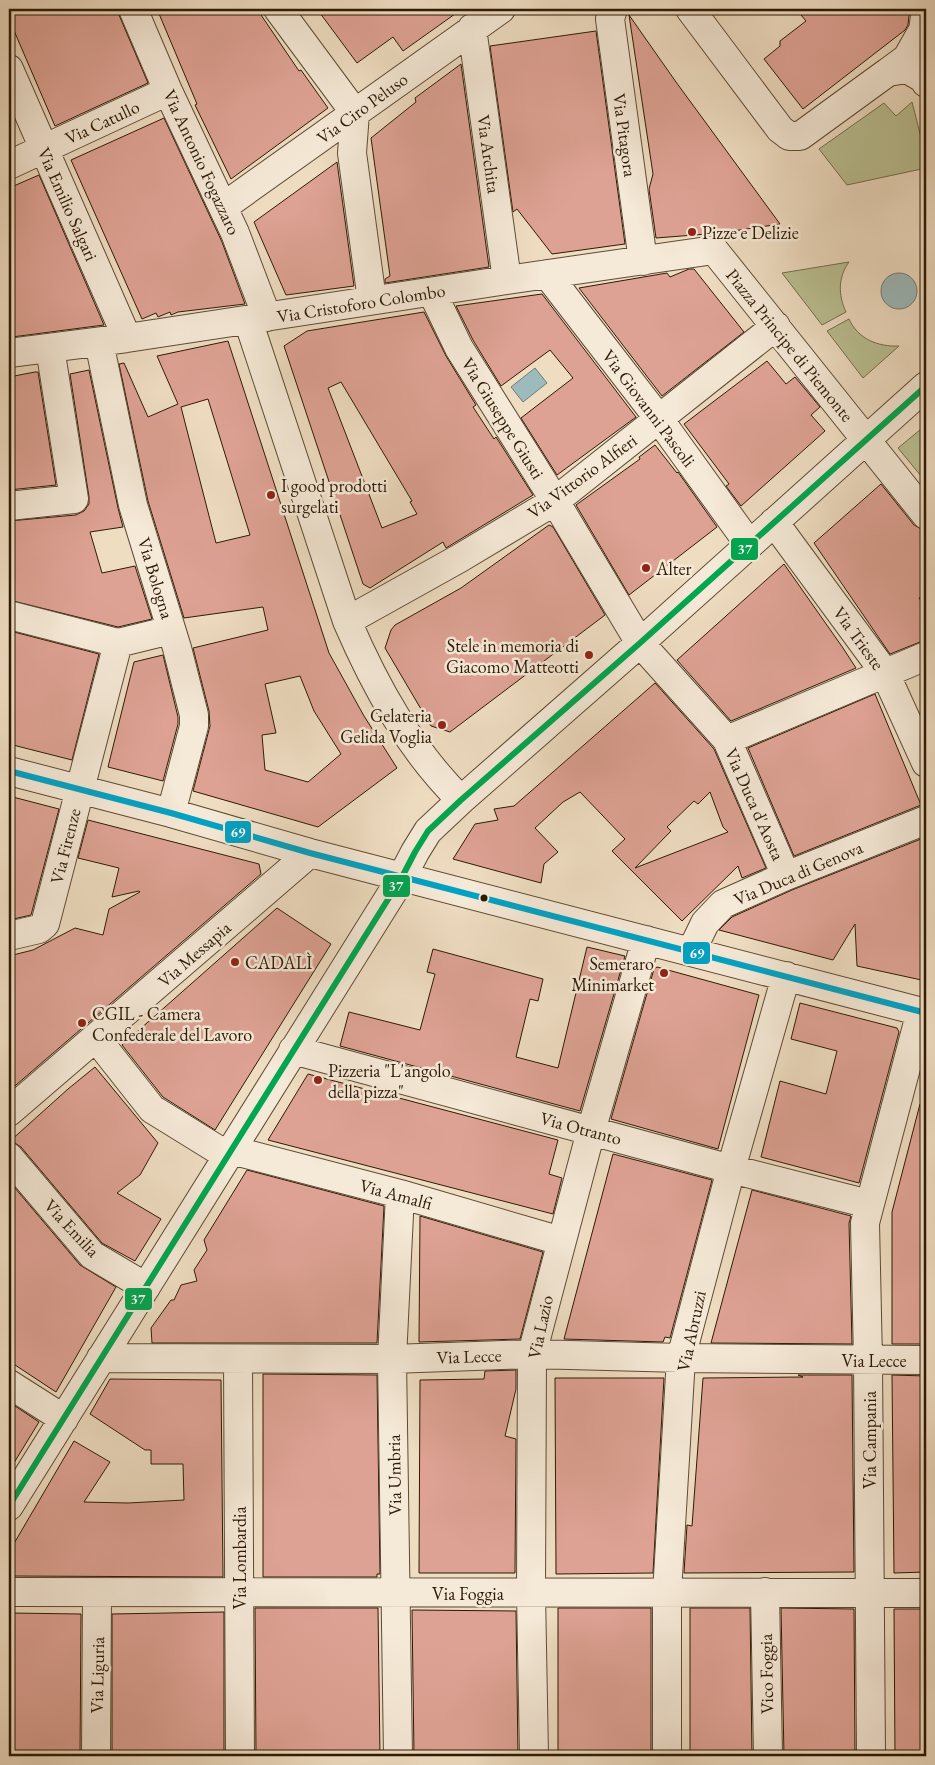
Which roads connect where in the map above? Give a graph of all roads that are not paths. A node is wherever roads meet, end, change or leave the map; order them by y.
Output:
1 (133, 9) edge
2 (278, 9) edge
3 (501, 9) edge
4 (690, 9) edge
5 (607, 12) edge
6 (924, 12) edge
7 (472, 28) junction
8 (9, 69) edge
9 (888, 72) junction
10 (926, 83) edge
11 (168, 91) junction
12 (355, 113) junction
13 (44, 149) junction
14 (9, 165) edge
15 (223, 207) junction
16 (714, 250) joint
17 (643, 261) junction
18 (547, 274) junction
19 (507, 280) junction
20 (432, 292) junction
21 (372, 300) junction
22 (258, 319) junction
23 (776, 326) junction
24 (126, 338) junction
25 (99, 342) junction
26 (50, 348) junction
27 (9, 353) edge
28 (926, 386) edge
29 (659, 419) junction
30 (867, 439) junction
31 (555, 501) junction
32 (9, 506) edge
33 (926, 515) edge
34 (774, 522) junction
35 (749, 544) junction
36 (9, 615) edge
37 (347, 621) junction
38 (171, 630) junction
39 (118, 643) junction
40 (640, 643) junction
41 (926, 656) edge
42 (885, 673) junction
43 (727, 740) junction
44 (926, 763) edge
45 (9, 771) edge
46 (79, 790) junction
47 (461, 800) junction
48 (171, 813) junction
49 (926, 820) edge
50 (310, 854) junction
51 (786, 876) junction
52 (402, 877) junction
53 (9, 936) edge
54 (646, 940) junction
55 (691, 952) junction
56 (786, 976) junction
57 (924, 1012) edge
58 (96, 1038) junction
59 (293, 1050) junction
60 (9, 1112) edge
61 (591, 1131) junction
62 (229, 1153) junction
63 (9, 1157) edge
64 (731, 1169) junction
65 (400, 1194) junction
66 (869, 1204) junction
67 (560, 1241) junction
68 (146, 1287) junction
69 (532, 1354) junction
70 (101, 1358) junction
71 (681, 1358) junction
72 (238, 1359) junction
73 (392, 1359) junction
74 (868, 1360) junction
75 (926, 1360) edge
76 (9, 1384) edge
77 (64, 1418) junction
78 (9, 1506) edge
79 (9, 1592) edge
80 (396, 1592) junction
81 (765, 1592) junction
82 (97, 1593) junction
83 (239, 1593) junction
84 (531, 1593) junction
85 (667, 1593) junction
86 (870, 1593) junction
87 (926, 1593) edge
88 (96, 1756) edge
89 (240, 1756) edge
90 (398, 1756) edge
91 (534, 1756) edge
92 (667, 1756) edge
93 (768, 1756) edge
94 (871, 1756) edge

1 - 11 street, Via Antonio Fogazzaro
2 - 12 street
3 - 7 street, Via Ciro Peluso
4 - 9 street
5 - 17 street, Via Pitagora
6 - 9 street
7 - 12 street, Via Ciro Peluso
7 - 19 street, Via Archita
8 - 13 street, Via Emilio Salgari
9 - 10 street
11 - 13 street, Via Catullo
11 - 15 street, Via Antonio Fogazzaro
12 - 15 street, Via Ciro Peluso
12 - 21 street
13 - 14 street, Via Catullo
13 - 24 street, Via Emilio Salgari
15 - 22 street, Via Antonio Fogazzaro
16 - 17 street, Via Cristoforo Colombo
16 - 23 street, Piazza Principe di Piemonte
17 - 18 street, Via Cristoforo Colombo
18 - 19 street, Via Cristoforo Colombo
18 - 29 street, Via Giovanni Pascoli
19 - 20 street, Via Cristoforo Colombo
20 - 21 street, Via Cristoforo Colombo
20 - 31 street, Via Giuseppe Giusti
21 - 22 street, Via Cristoforo Colombo
22 - 24 street, Via Cristoforo Colombo
22 - 37 street, Via Antonio Fogazzaro
23 - 29 street, Via Vittorio Alfieri
23 - 30 street, Piazza Principe di Piemonte
24 - 25 street, Via Cristoforo Colombo
25 - 26 street, Via Cristoforo Colombo
25 - 38 street, Via Bologna
26 - 27 street, Via Cristoforo Colombo
26 - 32 street
28 - 30 street
29 - 31 street, Via Vittorio Alfieri
29 - 35 street, Via Giovanni Pascoli
30 - 33 street, Piazza Principe di Piemonte
30 - 34 street
31 - 37 street, Via Vittorio Alfieri
31 - 40 street, Via Giuseppe Giusti
34 - 35 street
34 - 42 street, Via Trieste
35 - 40 street
36 - 39 street
37 - 47 street, Via Antonio Fogazzaro
38 - 39 street
38 - 48 street, Via Bologna
39 - 46 street, Via Firenze
40 - 43 street, Via Duca d'Aosta
40 - 47 street
41 - 42 street
42 - 43 street
42 - 44 street, Via Trieste
43 - 51 street, Via Duca d'Aosta
45 - 46 street
46 - 48 street
46 - 53 street, Via Firenze
47 - 52 street
48 - 50 street
49 - 51 street, Via Duca di Genova
50 - 52 street
50 - 58 street, Via Messapia
51 - 55 street, Via Duca di Genova
52 - 54 street
52 - 59 street
54 - 55 street
54 - 61 street, Via Lazio
55 - 56 street
56 - 57 street
56 - 64 street, Via Abruzzi
57 - 66 street, Via Campania
58 - 60 street, Via Messapia
58 - 62 street, Via Amalfi
59 - 61 street, Via Otranto
59 - 62 street
61 - 64 street, Via Otranto
61 - 67 street, Via Lazio
62 - 65 street, Via Amalfi
62 - 68 street
63 - 68 street, Via Emilia
64 - 66 street, Via Otranto
64 - 71 street, Via Abruzzi
65 - 67 street, Via Amalfi
65 - 73 street, Via Umbria
66 - 74 street, Via Campania
67 - 69 street, Via Lazio
68 - 70 street
69 - 71 street, Via Lecce
69 - 73 street, Via Lecce
69 - 84 street, Via Lazio
70 - 72 street, Via Lecce
70 - 77 street
71 - 74 street, Via Lecce
71 - 85 street, Via Abruzzi
72 - 73 street, Via Lecce
72 - 83 street, Via Lombardia
73 - 80 street, Via Umbria
74 - 75 street, Via Lecce
74 - 86 street, Via Campania
76 - 77 street
77 - 78 street
79 - 82 street, Via Foggia
80 - 83 street, Via Foggia
80 - 84 street, Via Foggia
80 - 90 street, Via Umbria
81 - 85 street, Via Foggia
81 - 86 street, Via Foggia
81 - 93 street, Vico Foggia
82 - 83 street, Via Foggia
82 - 88 street, Via Liguria
83 - 89 street, Via Lombardia
84 - 85 street, Via Foggia
84 - 91 street, Via Lazio
85 - 92 street, Via Abruzzi
86 - 87 street, Via Foggia
86 - 94 street, Via Campania

